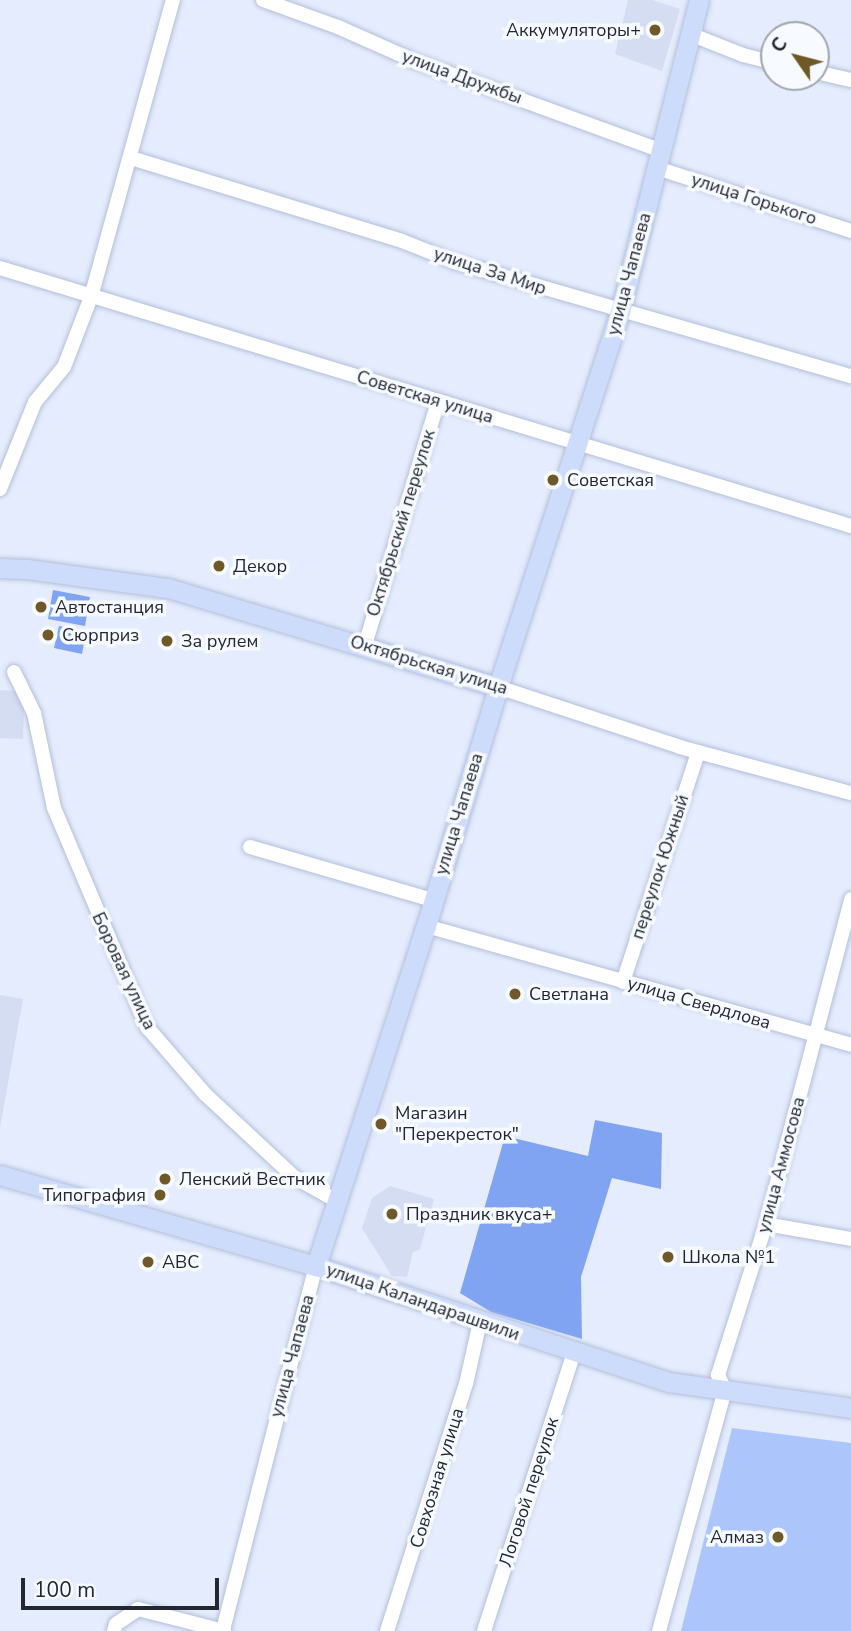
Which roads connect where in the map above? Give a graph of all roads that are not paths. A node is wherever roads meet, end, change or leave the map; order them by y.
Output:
1 (173, 0) edge
2 (263, 0) edge
3 (699, 0) edge
4 (690, 34) junction
5 (760, 59) edge
6 (830, 75) edge
7 (851, 80) edge
8 (131, 158) junction
9 (659, 160) junction
10 (851, 231) edge
11 (0, 268) edge
12 (90, 297) junction
13 (620, 312) junction
14 (851, 376) edge
15 (438, 401) junction
16 (578, 444) junction
17 (0, 489) edge
18 (851, 526) edge
19 (0, 568) edge
20 (365, 645) junction
21 (14, 672) dead end
22 (498, 687) junction
23 (698, 752) junction
24 (851, 793) edge
25 (250, 847) dead end
26 (851, 899) edge
27 (433, 900) junction
28 (426, 926) junction
29 (623, 982) junction
30 (815, 1036) junction
31 (851, 1045) edge
32 (0, 1175) edge
33 (337, 1201) junction
34 (766, 1224) junction
35 (851, 1239) edge
36 (316, 1266) junction
37 (480, 1322) junction
38 (574, 1353) junction
39 (725, 1390) junction
40 (851, 1408) edge
41 (114, 1631) edge
42 (224, 1631) edge
43 (387, 1631) edge
44 (484, 1631) edge
45 (659, 1631) edge

1 - 8 street
2 - 9 street, улица Дружбы
3 - 4 main road, улица Чапаева
4 - 5 street
4 - 9 main road, улица Чапаева
6 - 7 street
8 - 12 street
8 - 13 street, улица За Мир
9 - 10 street, улица Горького
9 - 13 main road, улица Чапаева
11 - 12 street, Советская улица
12 - 15 street, Советская улица
12 - 17 street
13 - 14 street, улица За Мир
13 - 16 main road, улица Чапаева
15 - 16 street, Советская улица
15 - 20 street, Октябрьский переулок
16 - 18 street, Советская улица
16 - 22 main road, улица Чапаева
19 - 20 main road, Октябрьская улица
20 - 22 main road, Октябрьская улица
21 - 33 street, Боровая улица
22 - 23 street, Октябрьская улица
22 - 27 main road, улица Чапаева
23 - 24 street, Октябрьская улица
23 - 29 street, переулок Южный
25 - 27 street
26 - 30 street, улица Аммосова
27 - 28 main road, улица Чапаева
28 - 29 street, улица Свердлова
28 - 33 main road, улица Чапаева
29 - 30 street, улица Свердлова
30 - 31 street, улица Свердлова
30 - 34 street, улица Аммосова
32 - 36 main road, улица Каландарашвили
33 - 36 main road, улица Чапаева
34 - 35 street
34 - 39 street, улица Аммосова
36 - 37 main road, улица Каландарашвили
36 - 42 street, улица Чапаева
37 - 38 main road, улица Каландарашвили
37 - 43 street, Совхозная улица
38 - 39 main road, улица Каландарашвили
38 - 44 street, Логовой переулок
39 - 40 main road, улица Каландарашвили
39 - 45 street, улица Аммосова
41 - 42 street

